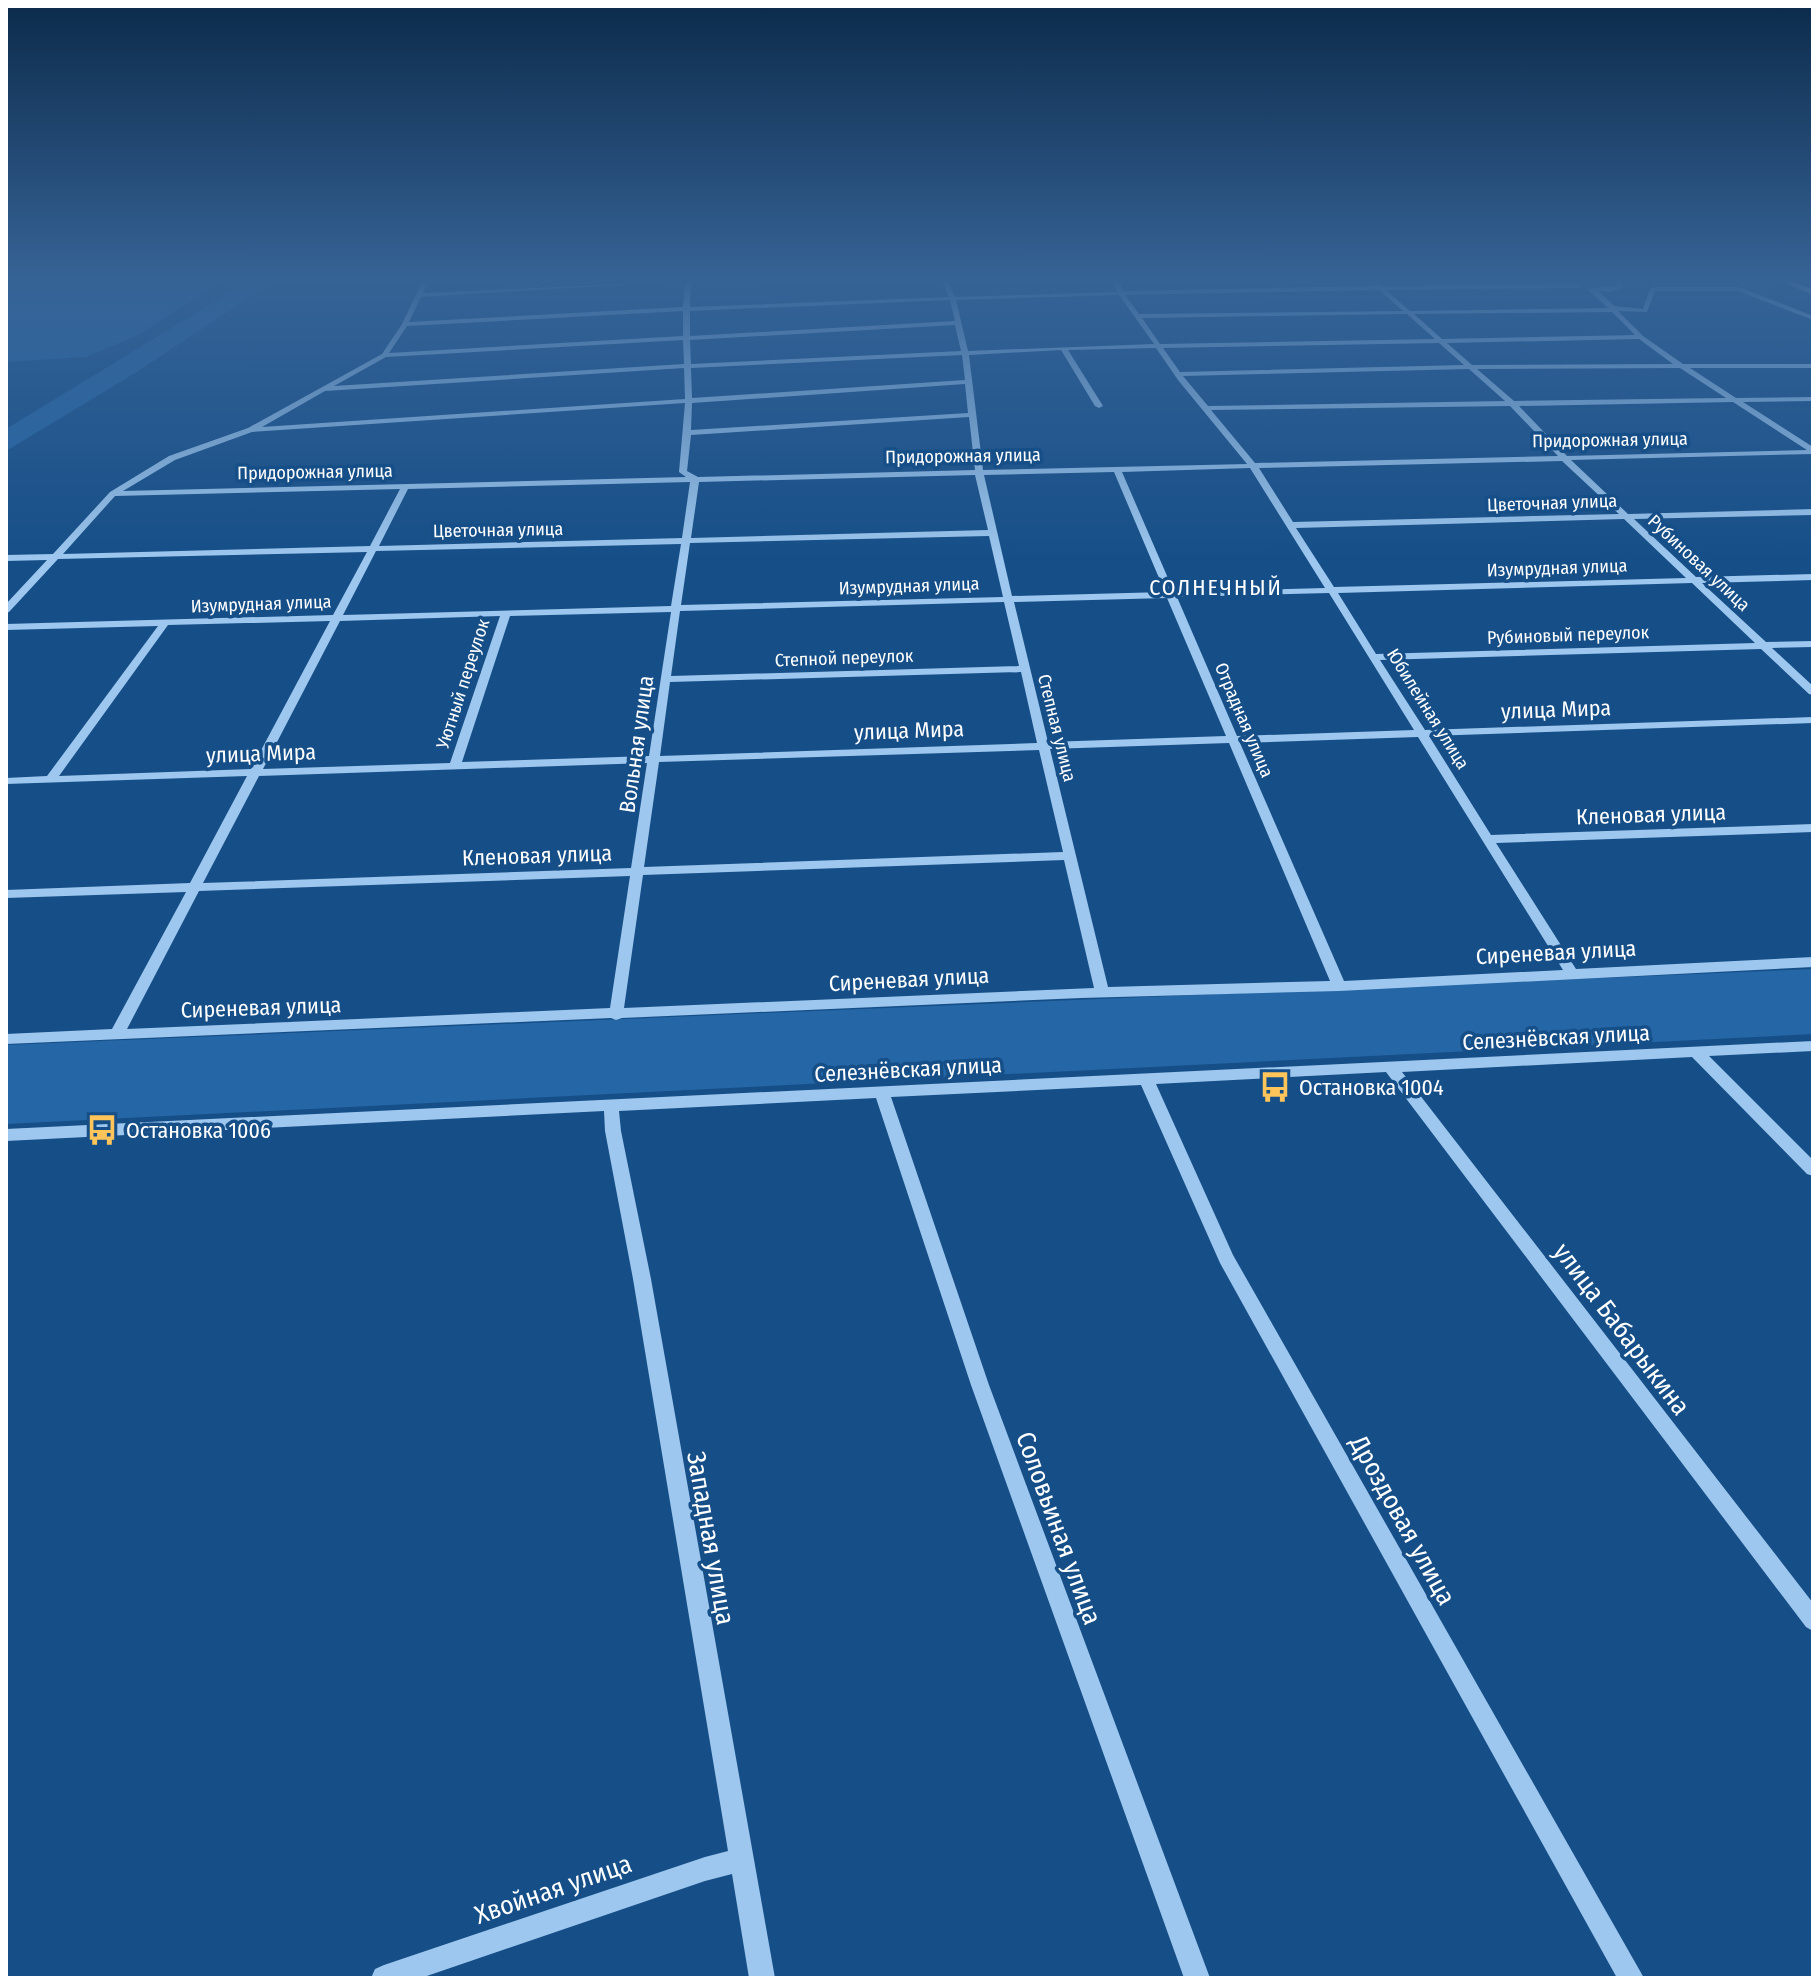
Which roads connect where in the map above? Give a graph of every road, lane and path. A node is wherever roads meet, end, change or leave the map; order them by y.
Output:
1 (1178, 374) edge
2 (349, 375) edge
3 (552, 375) edge
4 (688, 375) edge
5 (969, 375) edge
6 (1080, 375) edge
7 (1482, 375) edge
8 (1693, 375) edge
9 (970, 382) junction
10 (324, 389) junction
11 (1727, 398) junction
12 (688, 399) junction
13 (1813, 399) edge
14 (1509, 401) junction
15 (1099, 406) dead end
16 (1206, 408) junction
17 (972, 415) junction
18 (251, 430) junction
19 (688, 433) junction
20 (1813, 451) edge
21 (1564, 458) junction
22 (1253, 465) junction
23 (1116, 468) junction
24 (978, 472) junction
25 (695, 479) junction
26 (406, 486) junction
27 (113, 494) junction
28 (1813, 512) edge
29 (1627, 517) junction
30 (1292, 525) junction
31 (992, 533) junction
32 (686, 541) junction
33 (374, 549) junction
34 (56, 557) junction
35 (6, 558) edge
36 (1813, 577) edge
37 (1695, 580) junction
38 (1332, 590) junction
39 (1172, 595) junction
40 (1008, 599) junction
41 (675, 608) junction
42 (6, 610) edge
43 (506, 613) junction
44 (336, 618) junction
45 (165, 623) junction
46 (6, 627) edge
47 (1813, 644) edge
48 (1764, 646) junction
49 (1373, 657) junction
50 (1024, 669) junction
51 (665, 679) junction
52 (1813, 692) edge
53 (1813, 720) edge
54 (1420, 733) junction
55 (1233, 741) junction
56 (1041, 746) junction
57 (653, 759) junction
58 (455, 765) junction
59 (254, 773) junction
60 (51, 779) junction
61 (6, 781) edge
62 (1813, 828) edge
63 (1490, 839) junction
64 (1069, 856) junction
65 (638, 871) junction
66 (194, 887) junction
67 (6, 894) edge
68 (1813, 962) edge
69 (1571, 972) junction
70 (1339, 986) junction
71 (1102, 992) junction
72 (616, 1015) junction
73 (117, 1034) junction
74 (6, 1039) edge
75 (1813, 1046) edge
76 (1696, 1052) junction
77 (1391, 1068) junction
78 (1146, 1079) junction
79 (882, 1092) junction
80 (611, 1107) junction
81 (6, 1135) edge
82 (1813, 1170) edge
83 (1813, 1620) edge
84 (742, 1860) junction
85 (384, 1978) edge
86 (762, 1978) edge
87 (1197, 1978) edge
88 (1631, 1978) edge

1 - 16 street, Юбилейная улица
2 - 10 street
3 - 10 street
4 - 12 street
5 - 9 street, Степная улица
6 - 15 street
7 - 14 street, Рубиновая улица
8 - 11 street
9 - 12 street
9 - 17 street, Степная улица
10 - 18 street
11 - 13 street
11 - 14 street
11 - 20 street
12 - 18 street
12 - 19 street
14 - 16 street
14 - 21 street, Рубиновая улица
16 - 22 street, Юбилейная улица
17 - 19 street
17 - 24 street, Степная улица
18 - 27 street
19 - 25 street
20 - 21 street, Придорожная улица
21 - 22 street, Придорожная улица
21 - 29 street, Рубиновая улица
22 - 23 street, Придорожная улица
22 - 30 street, Юбилейная улица
23 - 24 street, Придорожная улица
23 - 39 street, Отрадная улица
24 - 25 street, Придорожная улица
24 - 31 street, Степная улица
25 - 26 street, Придорожная улица
25 - 32 street, Вольная улица
26 - 27 street, Придорожная улица
26 - 33 street
27 - 34 street
28 - 29 street, Цветочная улица
29 - 30 street, Цветочная улица
29 - 37 street, Рубиновая улица
30 - 38 street, Юбилейная улица
31 - 32 street, Цветочная улица
31 - 40 street, Степная улица
32 - 33 street, Цветочная улица
32 - 41 street, Вольная улица
33 - 34 street, Цветочная улица
33 - 44 street
34 - 35 street, Цветочная улица
34 - 42 street
36 - 37 street, Изумрудная улица
37 - 38 street, Изумрудная улица
37 - 48 street, Рубиновая улица
38 - 39 street, Изумрудная улица
38 - 49 street, Юбилейная улица
39 - 40 street, Изумрудная улица
39 - 55 street, Отрадная улица
40 - 41 street, Изумрудная улица
40 - 50 street, Степная улица
41 - 43 street, Изумрудная улица
41 - 51 street, Вольная улица
43 - 44 street, Изумрудная улица
43 - 58 street, Уютный переулок
44 - 45 street, Изумрудная улица
44 - 59 street
45 - 46 street, Изумрудная улица
45 - 60 street
47 - 48 street, Рубиновый переулок
48 - 49 street, Рубиновый переулок
48 - 52 street, Рубиновая улица
49 - 54 street, Юбилейная улица
50 - 51 street, Степной переулок
50 - 56 street, Степная улица
51 - 57 street, Вольная улица
53 - 54 street, улица Мира
54 - 55 street, улица Мира
54 - 63 street, Юбилейная улица
55 - 56 street, улица Мира
55 - 70 street, Отрадная улица
56 - 57 street, улица Мира
56 - 64 street, Степная улица
57 - 58 street, улица Мира
57 - 65 street, Вольная улица
58 - 59 street, улица Мира
59 - 60 street, улица Мира
59 - 66 street
60 - 61 street, улица Мира
62 - 63 street, Кленовая улица
63 - 69 street, Юбилейная улица
64 - 65 street, Кленовая улица
64 - 71 street, Степная улица
65 - 66 street, Кленовая улица
65 - 72 street, Вольная улица
66 - 67 street, Кленовая улица
66 - 73 street
68 - 69 street, Сиреневая улица
69 - 70 street, Сиреневая улица
70 - 71 street, Сиреневая улица
71 - 72 street, Сиреневая улица
72 - 73 street, Сиреневая улица
73 - 74 street, Сиреневая улица
75 - 76 street, Селезнёвская улица
76 - 77 street, Селезнёвская улица
76 - 82 street
77 - 78 street, Селезнёвская улица
77 - 83 street, улица Бабарыкина
78 - 79 street, Селезнёвская улица
78 - 88 street, Дроздовая улица
79 - 80 street, Селезнёвская улица
79 - 87 street, Соловьиная улица
80 - 81 street, Селезнёвская улица
80 - 84 street, Западная улица
84 - 85 street, Хвойная улица
84 - 86 street, Западная улица

